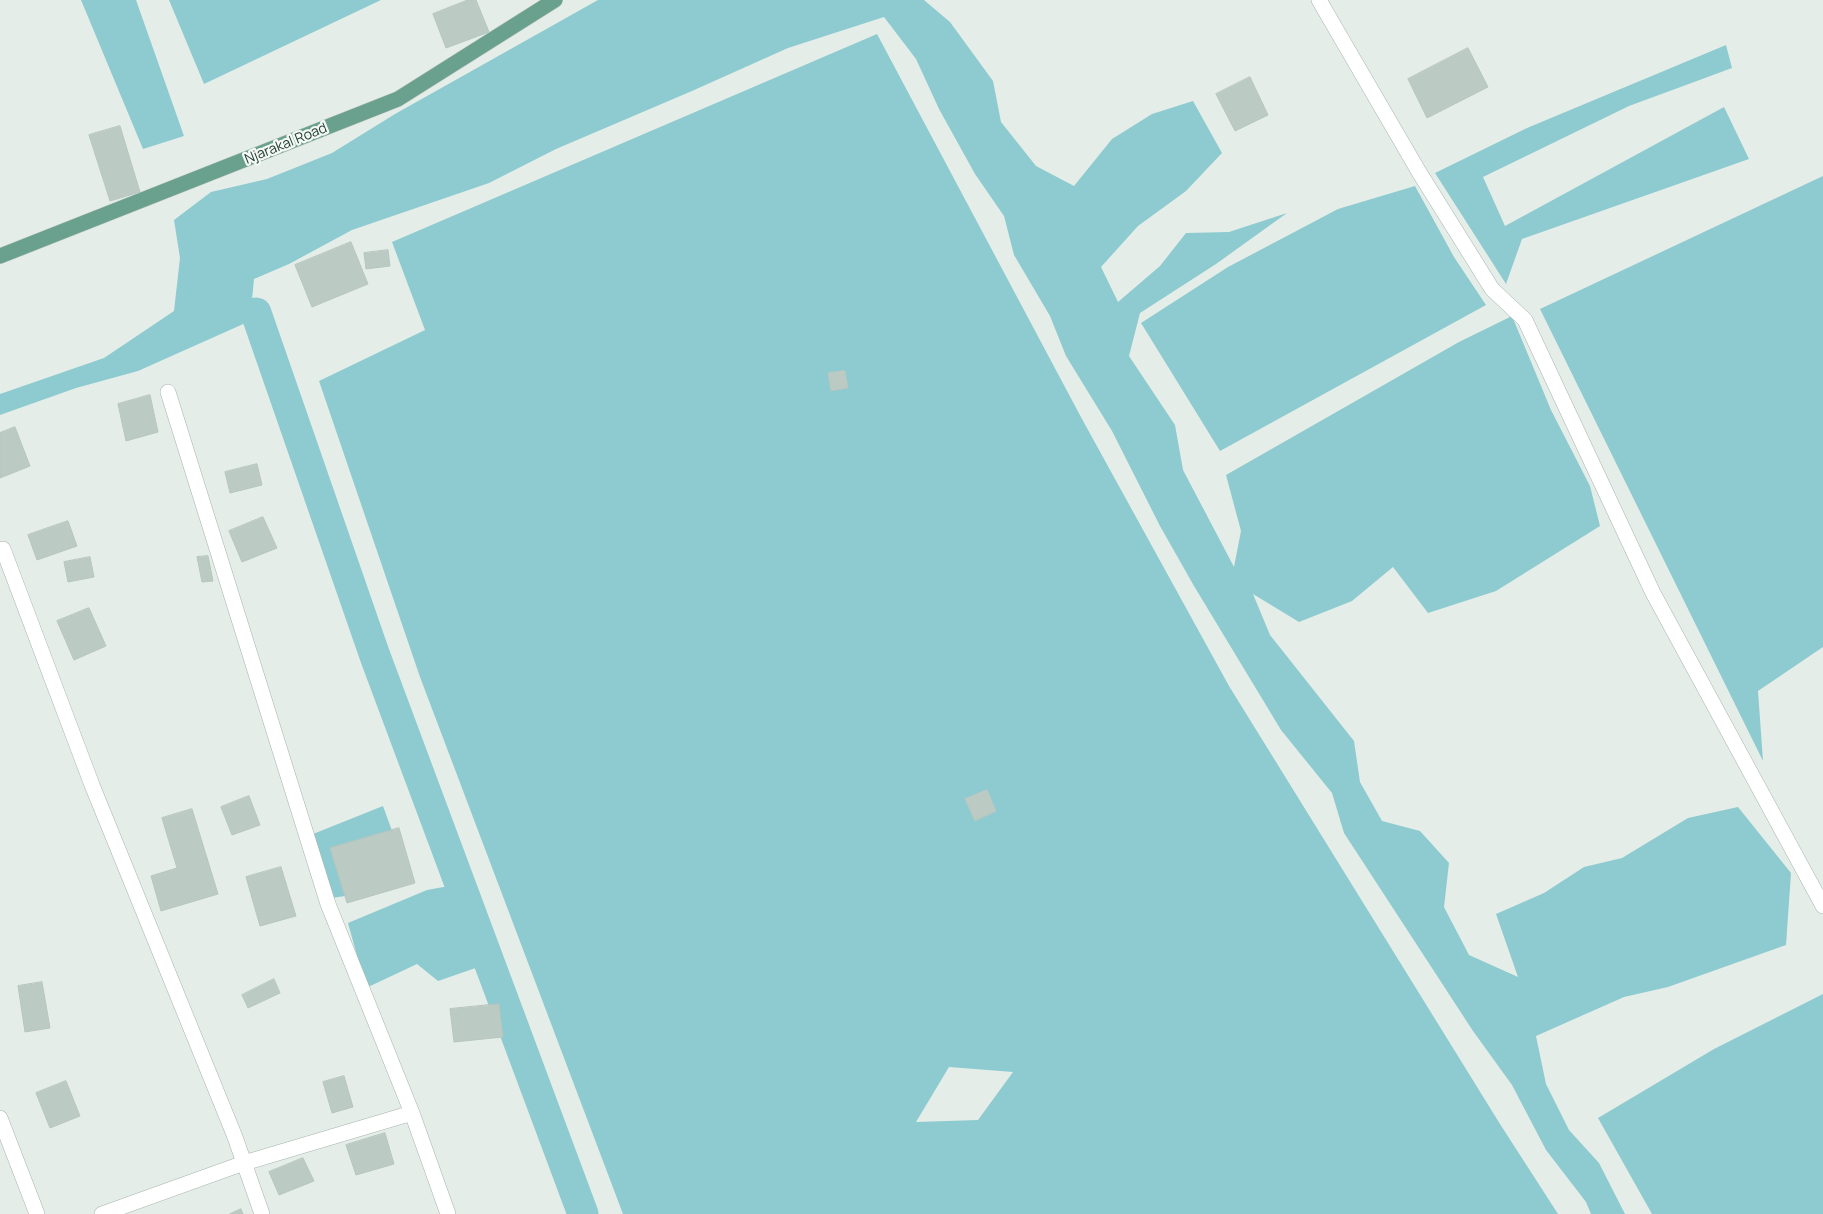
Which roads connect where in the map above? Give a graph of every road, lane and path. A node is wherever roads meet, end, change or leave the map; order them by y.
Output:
1 (555, 0) edge
2 (1319, 0) edge
3 (0, 256) edge
4 (168, 392) dead end
5 (3, 549) dead end
6 (1823, 906) edge
7 (412, 1113) junction
8 (0, 1118) edge
9 (244, 1164) junction
10 (37, 1214) edge
11 (102, 1214) edge
12 (262, 1214) edge
13 (448, 1214) edge

1 - 3 main road, Njarakal Road
2 - 6 street
4 - 7 street
5 - 9 street
7 - 9 street
7 - 13 street
8 - 10 street
9 - 11 street
9 - 12 street

